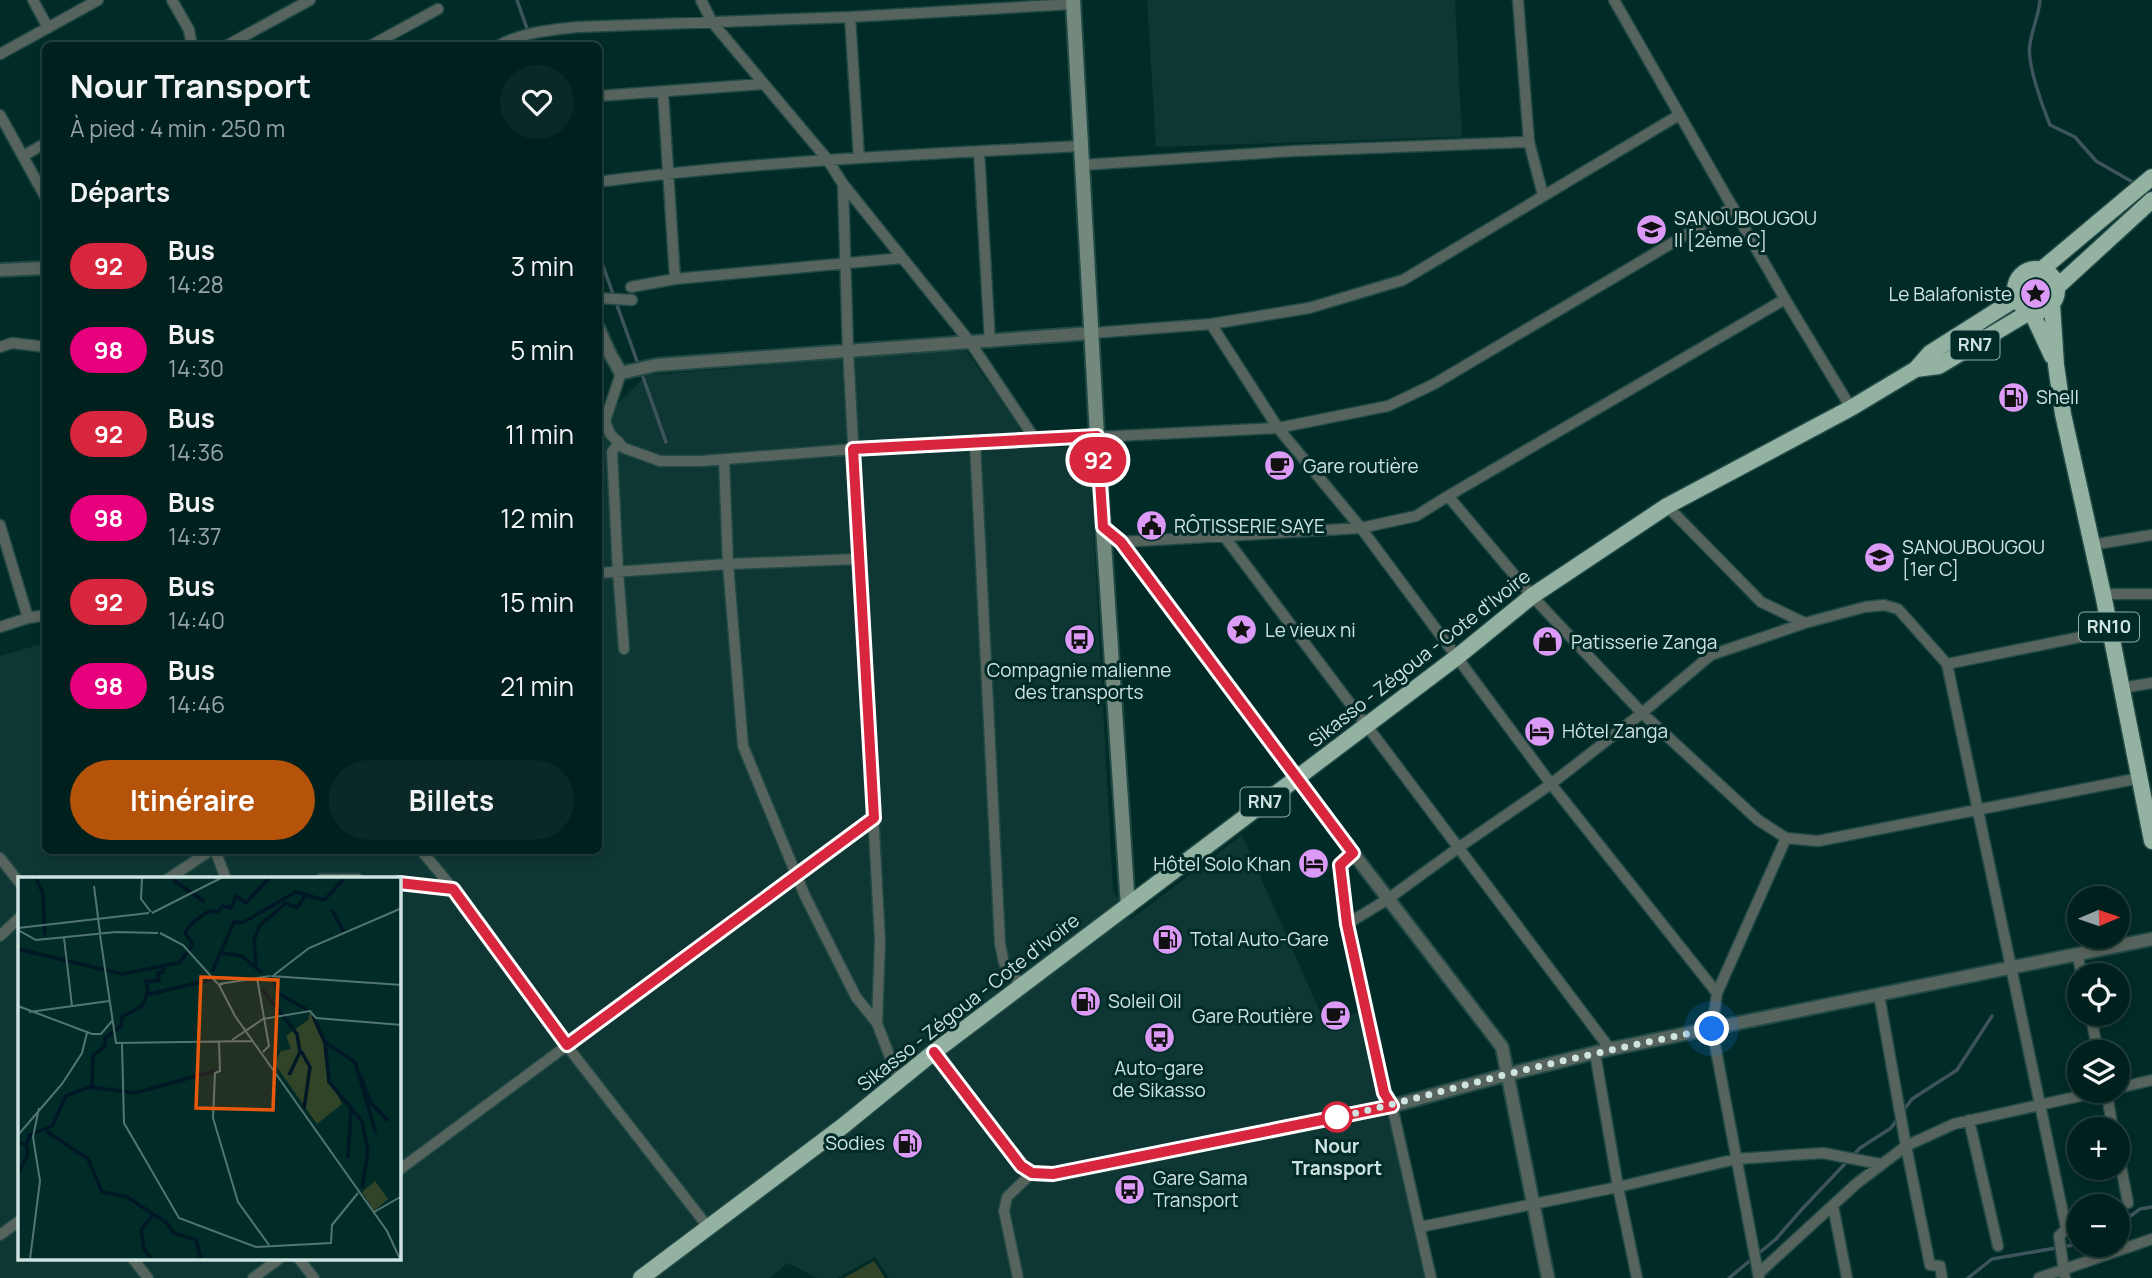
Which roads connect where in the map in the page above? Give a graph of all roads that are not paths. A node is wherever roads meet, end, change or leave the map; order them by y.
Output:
1 (33, 0) edge
2 (98, 0) edge
3 (172, 0) edge
4 (310, 0) edge
5 (701, 0) edge
6 (1518, 0) edge
7 (1614, 0) edge
8 (1073, 2) edge
9 (438, 9) dead end
10 (850, 17) junction
11 (712, 22) junction
12 (48, 28) junction
13 (190, 42) edge
14 (233, 42) edge
15 (377, 42) edge
16 (504, 42) edge
17 (0, 54) edge
18 (764, 85) junction
19 (663, 92) junction
20 (602, 96) edge
21 (0, 115) edge
22 (1679, 115) junction
23 (1530, 142) junction
24 (42, 145) edge
25 (1081, 146) junction
26 (979, 151) junction
27 (23, 156) junction
28 (859, 158) junction
29 (827, 159) junction
30 (1082, 164) junction
31 (668, 173) junction
32 (2152, 177) edge
33 (605, 181) dead end
34 (843, 184) junction
35 (42, 191) edge
36 (1543, 195) junction
37 (2148, 204) edge
38 (1733, 208) junction
39 (902, 258) junction
40 (846, 262) junction
41 (42, 268) edge
42 (2041, 270) junction
43 (0, 271) edge
44 (675, 279) junction
45 (631, 287) dead end
46 (2057, 287) junction
47 (602, 298) edge
48 (2017, 298) junction
49 (1785, 299) junction
50 (632, 300) dead end
51 (2052, 304) junction
52 (2031, 311) junction
53 (1211, 324) junction
54 (1091, 333) junction
55 (602, 336) edge
56 (970, 342) junction
57 (990, 342) junction
58 (0, 347) edge
59 (42, 347) edge
60 (848, 350) junction
61 (2056, 365) junction
62 (1916, 369) junction
63 (621, 373) junction
64 (1851, 408) junction
65 (602, 421) edge
66 (1278, 428) junction
67 (1097, 436) junction
68 (1035, 439) junction
69 (619, 442) junction
70 (975, 443) junction
71 (853, 449) junction
72 (724, 460) junction
73 (1448, 496) junction
74 (1667, 506) junction
75 (0, 526) edge
76 (1103, 527) junction
77 (1362, 528) junction
78 (2152, 535) edge
79 (1224, 536) junction
80 (1121, 542) junction
81 (2091, 545) junction
82 (859, 559) junction
83 (728, 564) junction
84 (618, 572) junction
85 (602, 573) edge
86 (2103, 594) junction
87 (2152, 594) edge
88 (1532, 596) junction
89 (42, 616) edge
90 (28, 618) junction
91 (1805, 624) junction
92 (0, 627) edge
93 (2110, 631) junction
94 (624, 649) dead end
95 (1457, 657) junction
96 (1947, 664) junction
97 (2152, 683) edge
98 (2122, 688) junction
99 (1642, 713) junction
100 (1365, 726) junction
101 (1297, 778) junction
102 (1551, 784) junction
103 (2145, 786) edge
104 (1978, 810) junction
105 (874, 818) junction
106 (1786, 838) junction
107 (2152, 841) edge
108 (1458, 848) junction
109 (1353, 853) junction
110 (207, 854) edge
111 (215, 854) edge
112 (424, 854) edge
113 (0, 858) edge
114 (796, 876) junction
115 (171, 877) edge
116 (225, 877) edge
117 (18, 881) edge
118 (401, 883) edge
119 (453, 889) junction
120 (1388, 899) junction
121 (1128, 906) junction
122 (18, 919) edge
123 (1347, 924) junction
124 (0, 936) edge
125 (2152, 939) edge
126 (2077, 954) junction
127 (2079, 963) edge
128 (2010, 968) junction
129 (1023, 986) junction
130 (1717, 993) junction
131 (1879, 995) junction
132 (877, 1023) junction
133 (1712, 1029) junction
134 (567, 1045) junction
135 (1610, 1049) junction
136 (934, 1052) junction
137 (1595, 1053) junction
138 (1509, 1074) junction
139 (2152, 1080) edge
140 (899, 1081) junction
141 (2130, 1085) edge
142 (2067, 1099) edge
143 (2039, 1105) junction
144 (1392, 1106) junction
145 (1969, 1120) junction
146 (1906, 1146) junction
147 (1736, 1159) junction
148 (1880, 1164) junction
149 (401, 1169) edge
150 (1032, 1173) junction
151 (1618, 1187) junction
152 (1533, 1204) junction
153 (1833, 1206) junction
154 (18, 1222) edge
155 (708, 1227) junction
156 (1420, 1227) junction
157 (0, 1235) edge
158 (2152, 1239) edge
159 (1998, 1246) dead end
160 (134, 1260) edge
161 (278, 1260) edge
162 (300, 1260) edge
163 (2064, 1273) edge
164 (1758, 1276) edge
165 (148, 1278) edge
166 (253, 1278) edge
167 (314, 1278) edge
168 (641, 1278) edge
169 (1018, 1278) edge
170 (1431, 1278) edge
171 (1548, 1278) edge
172 (1637, 1278) edge
173 (1847, 1278) edge
174 (1942, 1278) edge
175 (2039, 1278) edge

1 - 12 street
2 - 12 street
3 - 13 street
4 - 14 street
5 - 11 street
6 - 23 street
7 - 22 street
8 - 10 street
8 - 25 main road
9 - 15 street
10 - 11 street
10 - 28 street
11 - 16 street
11 - 18 street
12 - 17 street
18 - 19 street
18 - 29 street
19 - 20 street
19 - 31 street
21 - 27 street
22 - 36 street
22 - 38 street
23 - 30 street
23 - 36 street
24 - 27 street
25 - 26 street
25 - 30 main road
26 - 28 street
26 - 57 street
27 - 35 street
28 - 29 street
29 - 31 street
29 - 34 street
30 - 54 main road
31 - 33 street
31 - 44 street
32 - 42 highway
34 - 39 street
34 - 40 street
36 - 53 street
37 - 46 highway
38 - 49 street
38 - 66 street
39 - 40 street
39 - 56 street
40 - 44 street
40 - 60 street
41 - 43 street
42 - 46 highway
42 - 48 highway
44 - 45 street
46 - 51 highway
47 - 50 street
48 - 52 highway
48 - 62 highway, RN7
49 - 64 street
49 - 73 street
51 - 52 highway, RN7
51 - 61 highway, RN10
52 - 61 highway, RN10
52 - 62 highway, RN7
53 - 54 street
53 - 66 street
54 - 57 street
54 - 67 main road
55 - 63 street
56 - 57 street
56 - 60 street
56 - 68 street
58 - 59 street
60 - 63 street
60 - 71 street
61 - 81 highway, RN10
62 - 64 highway, Sikasso - Zégoua - Cote d'Ivoire / RN7
63 - 65 street
64 - 74 highway, Sikasso - Zégoua - Cote d'Ivoire / RN7
65 - 69 street
66 - 67 street
66 - 77 street
67 - 68 street
67 - 76 main road
68 - 70 street
69 - 72 street
69 - 84 street
70 - 71 street
70 - 129 street
71 - 72 street
71 - 82 street
72 - 83 street
73 - 77 street
73 - 88 street
74 - 88 highway, Sikasso - Zégoua - Cote d'Ivoire / RN7
74 - 91 street
75 - 90 street
76 - 80 street
76 - 121 main road
77 - 79 street
77 - 95 street
78 - 81 street
79 - 80 street
79 - 100 street
80 - 101 street
81 - 86 highway, RN10
82 - 83 street
82 - 105 street
83 - 84 street
83 - 114 street
84 - 85 street
84 - 94 street
86 - 87 street
86 - 93 highway, RN10
88 - 95 highway, Sikasso - Zégoua - Cote d'Ivoire / RN7
88 - 99 street
89 - 90 street
90 - 92 street
91 - 96 street
91 - 99 street
93 - 96 street
93 - 98 highway, RN10
95 - 100 highway, Sikasso - Zégoua - Cote d'Ivoire / RN7
95 - 102 street
96 - 104 street
97 - 98 street
98 - 103 highway, RN10
99 - 102 street
99 - 106 street
100 - 101 highway, Sikasso - Zégoua - Cote d'Ivoire / RN7
100 - 108 street
101 - 109 street
101 - 121 highway, Sikasso - Zégoua - Cote d'Ivoire / RN7
102 - 108 street
102 - 130 street
103 - 104 street
103 - 107 highway, RN10
104 - 106 street
104 - 128 street
105 - 114 street
105 - 132 street
106 - 130 street
108 - 120 street
108 - 135 street
109 - 120 street
109 - 123 street
110 - 115 street
111 - 116 street
112 - 119 street
113 - 117 street
114 - 132 street
114 - 134 street
118 - 119 street
119 - 134 street
120 - 123 street
120 - 138 street
121 - 129 highway, Sikasso - Zégoua - Cote d'Ivoire / RN7
122 - 124 street
123 - 144 street
125 - 126 street
126 - 127 street
126 - 128 street
128 - 131 street
128 - 143 street
129 - 136 highway, Sikasso - Zégoua - Cote d'Ivoire / RN7
130 - 133 street
131 - 133 street
131 - 146 street
132 - 140 street
133 - 135 street
133 - 147 street
134 - 149 street
134 - 155 street
135 - 137 street
136 - 140 highway, Sikasso - Zégoua - Cote d'Ivoire / RN7
136 - 150 street
137 - 138 street
137 - 151 street
138 - 144 street
138 - 152 street
139 - 141 street
140 - 155 highway, Sikasso - Zégoua - Cote d'Ivoire / RN7
142 - 143 street
143 - 145 street
143 - 163 street
144 - 150 street
144 - 156 street
145 - 146 street
145 - 159 street
146 - 148 street
146 - 174 street
147 - 148 street
147 - 151 street
147 - 164 street
148 - 153 street
150 - 169 street
151 - 152 street
151 - 172 street
152 - 156 street
152 - 171 street
153 - 164 street
153 - 173 street
154 - 157 street
155 - 168 highway, Sikasso - Zégoua - Cote d'Ivoire / RN7
156 - 170 street
158 - 163 street
160 - 165 street
161 - 166 street
162 - 167 street
163 - 175 street

